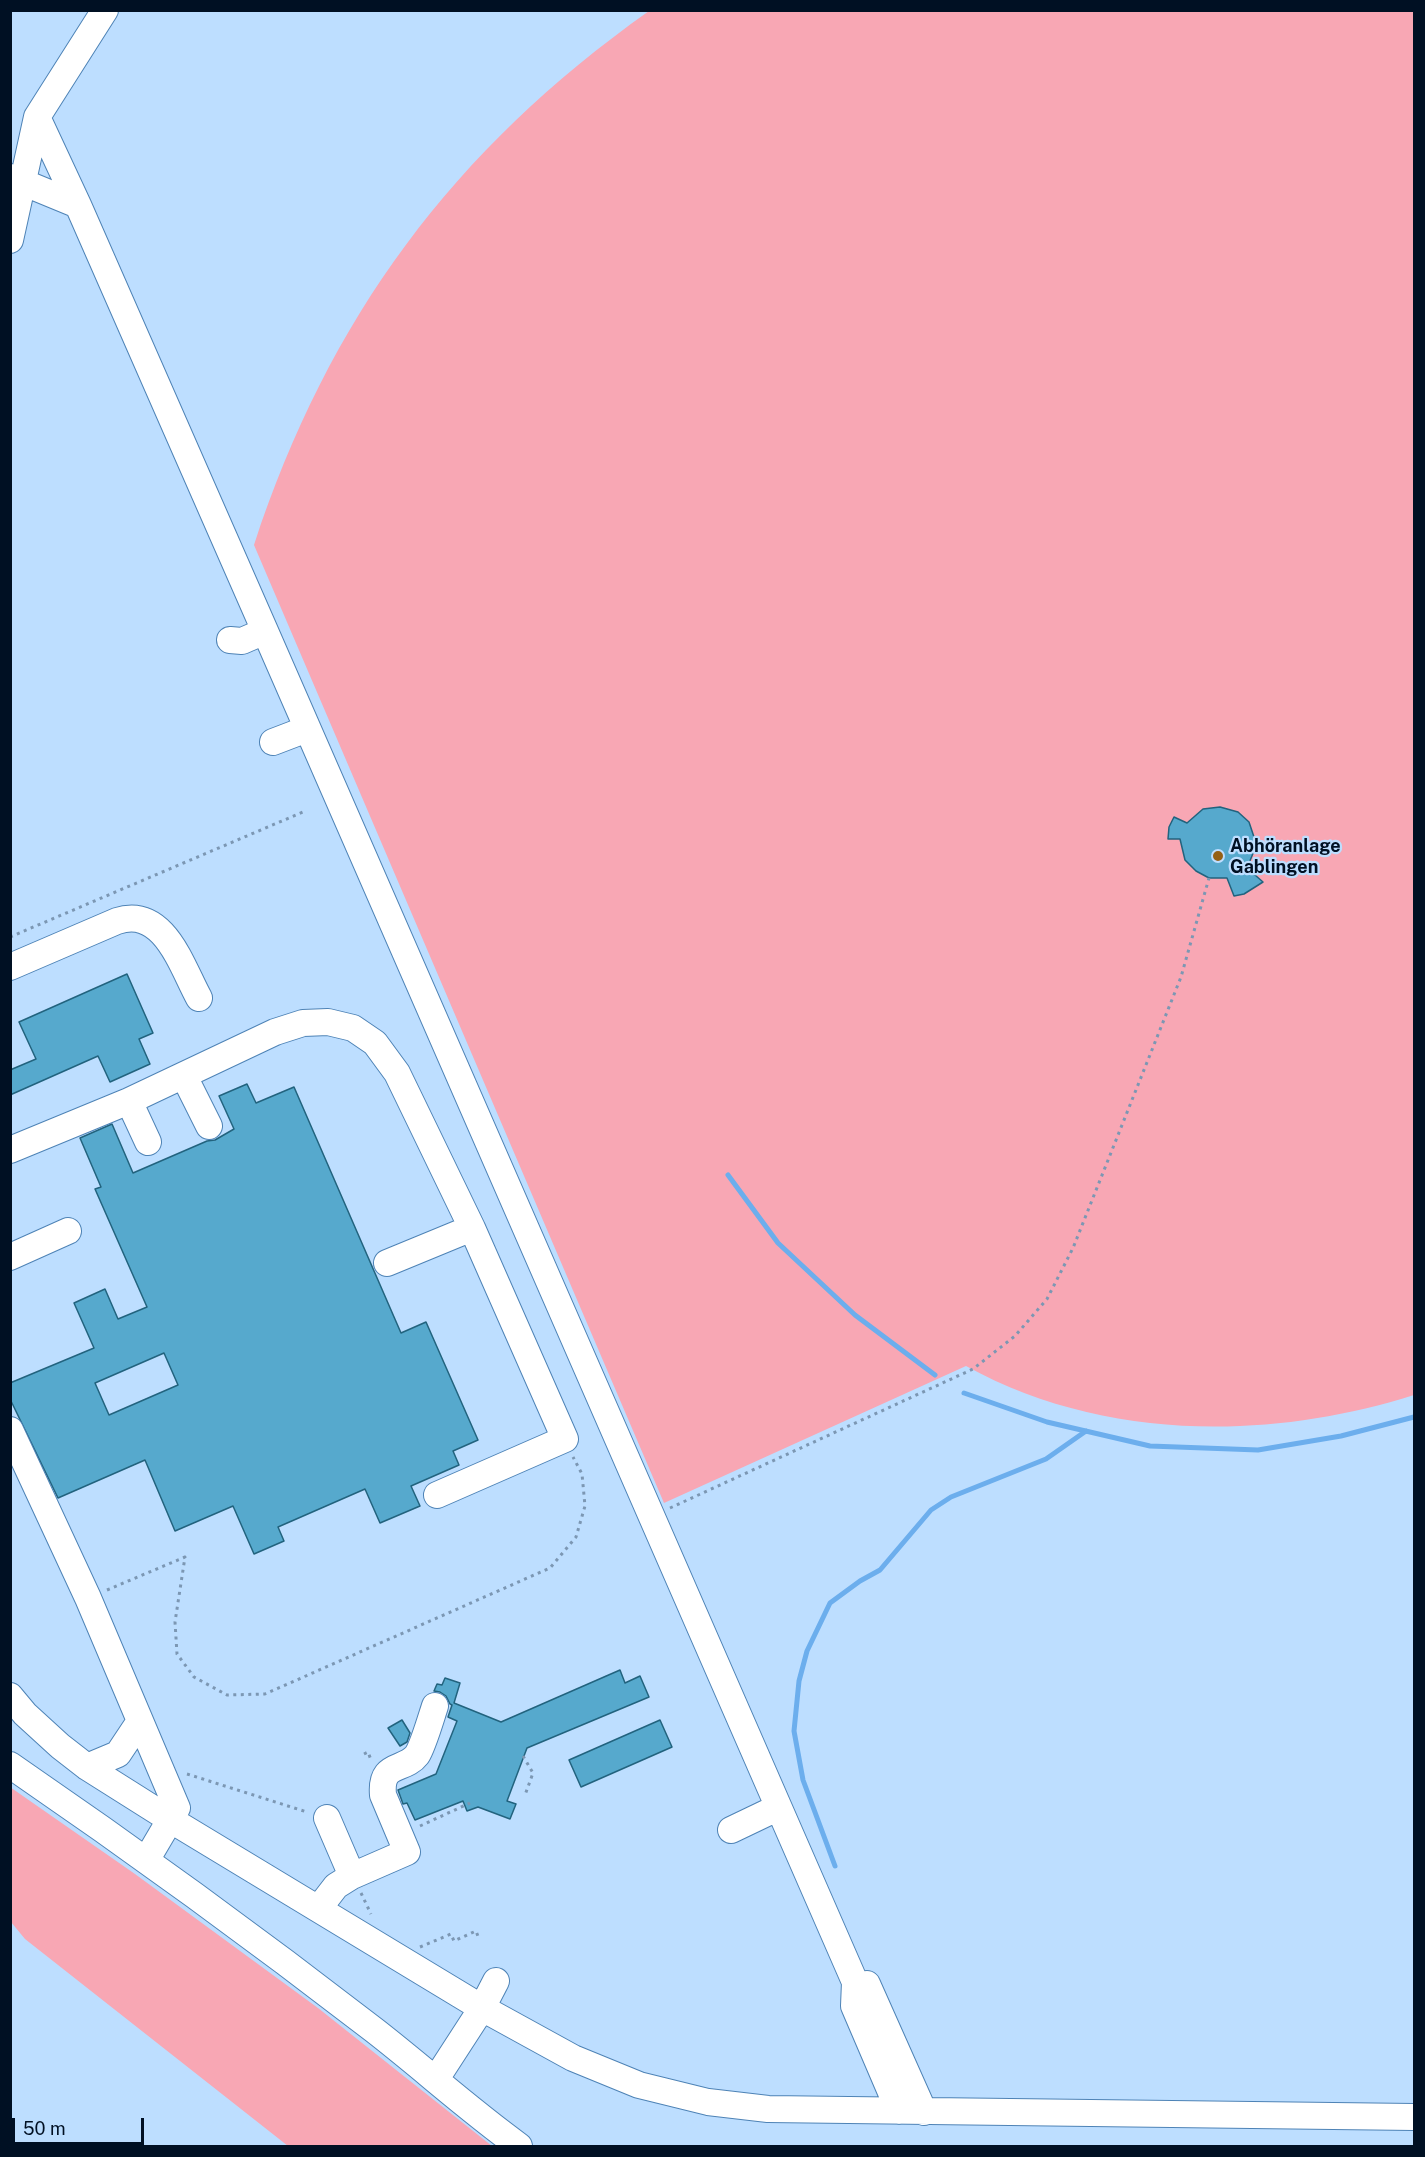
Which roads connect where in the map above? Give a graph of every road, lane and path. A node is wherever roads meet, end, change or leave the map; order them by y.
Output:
1 (105, 10) edge
2 (38, 117) junction
3 (17, 179) edge
4 (78, 205) junction
5 (10, 240) edge
6 (265, 631) junction
7 (230, 640) dead end
8 (307, 729) junction
9 (273, 742) dead end
10 (303, 812) dead end
11 (1209, 878) dead end
12 (10, 937) edge
13 (10, 967) edge
14 (199, 998) dead end
15 (184, 1076) junction
16 (129, 1101) junction
17 (209, 1126) dead end
18 (148, 1142) dead end
19 (10, 1150) edge
20 (472, 1228) junction
21 (68, 1232) dead end
22 (10, 1257) edge
23 (387, 1263) dead end
24 (10, 1430) edge
25 (564, 1439) junction
26 (437, 1495) dead end
27 (652, 1516) junction
28 (88, 1598) junction
29 (10, 1677) edge
30 (10, 1696) edge
31 (425, 1718) dead end
32 (140, 1721) junction
33 (60, 1746) junction
34 (523, 1756) dead end
35 (10, 1765) edge
36 (159, 1766) junction
37 (87, 1767) junction
38 (525, 1795) dead end
39 (777, 1808) junction
40 (327, 1818) joint
41 (171, 1820) junction
42 (731, 1830) dead end
43 (147, 1859) junction
44 (352, 1875) junction
45 (319, 1908) junction
46 (373, 1918) dead end
47 (479, 1939) dead end
48 (419, 1948) dead end
49 (496, 1981) dead end
50 (867, 1983) dead end
51 (482, 2008) junction
52 (883, 2078) junction
53 (436, 2079) junction
54 (862, 2111) junction
55 (911, 2112) junction
56 (1414, 2117) edge
57 (519, 2146) edge

1 - 2 lane
2 - 3 lane
2 - 4 lane
3 - 4 lane
3 - 5 lane
4 - 6 lane
6 - 7 lane
6 - 8 lane
8 - 9 lane
8 - 27 lane
10 - 12 path
11 - 27 path
13 - 14 lane
15 - 16 lane
15 - 17 lane
15 - 20 lane
16 - 18 lane
16 - 19 lane
20 - 23 lane
20 - 25 lane
21 - 22 lane
24 - 28 lane
25 - 26 lane
25 - 28 path
27 - 39 lane
28 - 32 lane
29 - 33 lane
30 - 33 lane
31 - 44 lane
32 - 36 lane
32 - 37 lane
33 - 37 lane
34 - 38 path
35 - 43 lane
36 - 40 path
36 - 41 lane
37 - 41 lane
39 - 42 lane
39 - 52 lane
40 - 44 lane
41 - 43 lane
41 - 45 lane
43 - 53 lane
44 - 45 lane
44 - 46 path
45 - 51 lane
47 - 48 path
49 - 51 lane
50 - 55 lane
51 - 53 lane
51 - 54 lane
52 - 54 lane
52 - 55 lane
53 - 57 lane
54 - 55 lane
55 - 56 lane

